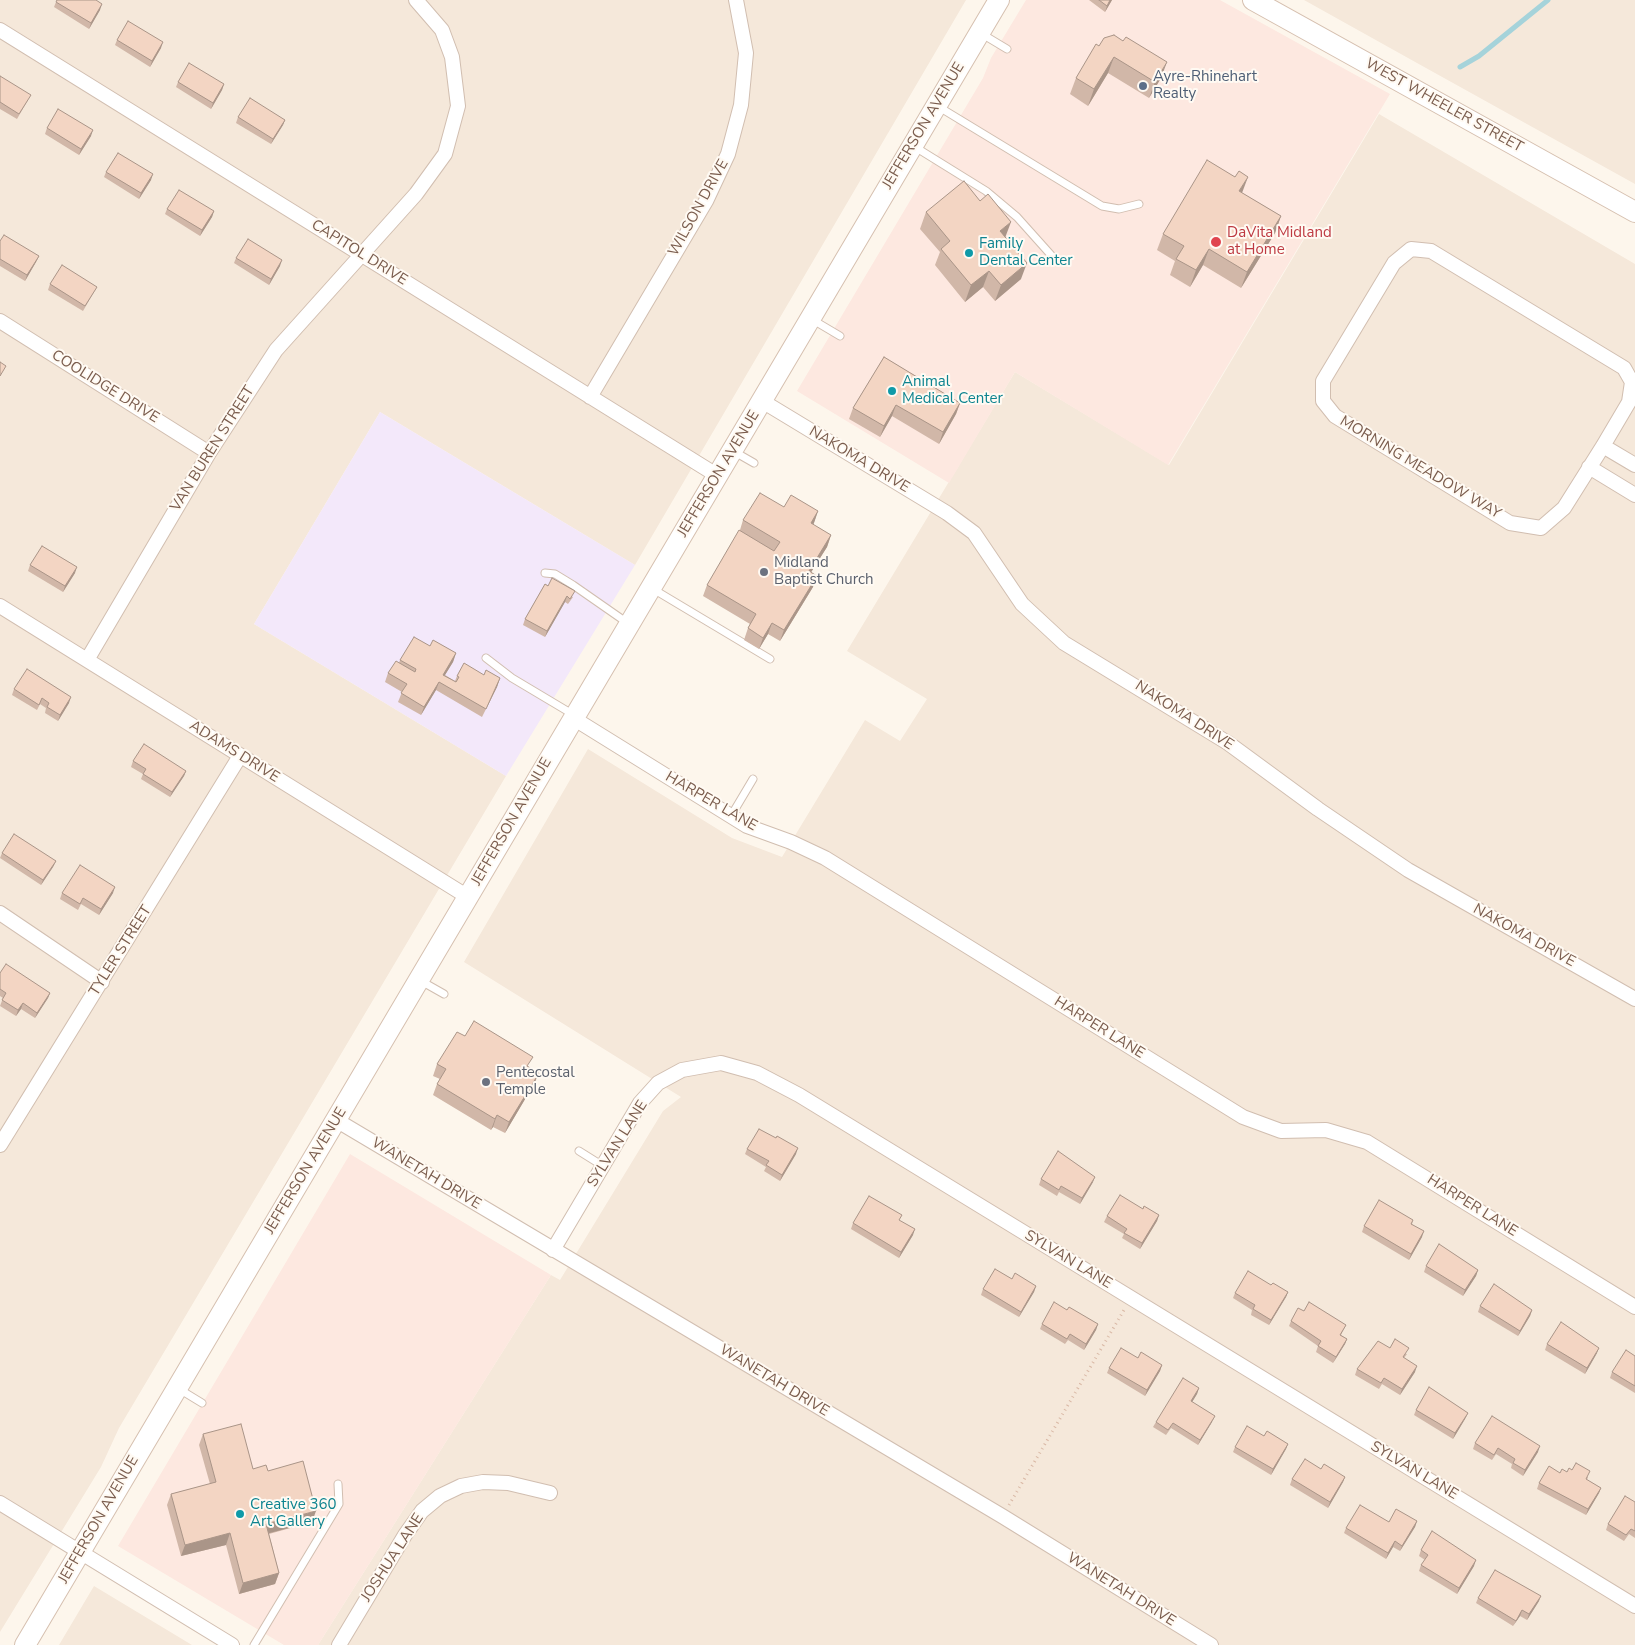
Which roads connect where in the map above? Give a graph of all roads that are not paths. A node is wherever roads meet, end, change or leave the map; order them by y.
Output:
1 (416, 0) edge
2 (736, 0) edge
3 (999, 0) edge
4 (1253, 0) edge
5 (0, 30) edge
6 (979, 33) junction
7 (1007, 49) dead end
8 (936, 105) junction
9 (912, 146) junction
10 (1139, 204) dead end
11 (1635, 212) edge
12 (362, 255) junction
13 (1051, 255) dead end
14 (810, 318) junction
15 (0, 321) edge
16 (840, 336) dead end
17 (590, 397) junction
18 (762, 401) junction
19 (1603, 446) junction
20 (733, 451) junction
21 (209, 453) junction
22 (754, 464) dead end
23 (1635, 465) edge
24 (1590, 467) junction
25 (718, 476) junction
26 (1635, 495) edge
27 (545, 573) dead end
28 (651, 588) junction
29 (0, 606) edge
30 (629, 625) junction
31 (486, 658) dead end
32 (766, 659) dead end
33 (87, 660) junction
34 (574, 717) junction
35 (240, 756) junction
36 (753, 779) dead end
37 (731, 816) junction
38 (468, 897) junction
39 (0, 913) edge
40 (419, 979) junction
41 (102, 982) junction
42 (444, 994) dead end
43 (1635, 999) edge
44 (336, 1120) junction
45 (0, 1145) edge
46 (579, 1151) dead end
47 (603, 1166) junction
48 (553, 1250) junction
49 (1635, 1307) edge
50 (176, 1388) junction
51 (202, 1403) dead end
52 (338, 1484) dead end
53 (550, 1494) dead end
54 (0, 1503) edge
55 (81, 1552) junction
56 (1635, 1606) edge
57 (25, 1645) edge
58 (232, 1645) edge
59 (254, 1645) edge
60 (339, 1645) edge
61 (1211, 1645) edge

1 - 12 street, VAN BUREN STREET
2 - 17 street, WILSON DRIVE
3 - 6 street, JEFFERSON AVENUE
4 - 11 street, WEST WHEELER STREET
5 - 12 street, CAPITOL DRIVE
6 - 7 lane
6 - 8 street, JEFFERSON AVENUE
8 - 9 street, JEFFERSON AVENUE
8 - 10 lane
9 - 13 lane
9 - 14 street, JEFFERSON AVENUE
12 - 17 street, CAPITOL DRIVE
12 - 21 street, VAN BUREN STREET
14 - 16 lane
14 - 18 street, JEFFERSON AVENUE
15 - 21 street, COOLIDGE DRIVE
17 - 25 street, CAPITOL DRIVE
18 - 20 street, JEFFERSON AVENUE
18 - 43 street, NAKOMA DRIVE
19 - 23 street
19 - 24 street, MORNING MEADOW WAY
19 - 24 street, MORNING MEADOW WAY
20 - 22 lane
20 - 25 street, JEFFERSON AVENUE
21 - 33 street, VAN BUREN STREET
24 - 26 street
25 - 28 street, JEFFERSON AVENUE
27 - 30 lane
28 - 30 street, JEFFERSON AVENUE
28 - 32 lane
29 - 33 street, ADAMS DRIVE
30 - 34 street, JEFFERSON AVENUE
31 - 34 lane
33 - 35 street, ADAMS DRIVE
34 - 37 street, HARPER LANE
34 - 38 street, JEFFERSON AVENUE
35 - 38 street, ADAMS DRIVE
35 - 41 street, TYLER STREET
36 - 37 lane
37 - 49 street, HARPER LANE
38 - 40 street, JEFFERSON AVENUE
39 - 41 street
40 - 42 lane
40 - 44 street, JEFFERSON AVENUE
41 - 45 street, TYLER STREET
44 - 48 street, WANETAH DRIVE
44 - 50 street, JEFFERSON AVENUE
46 - 47 lane
47 - 48 street, SYLVAN LANE
47 - 56 street, SYLVAN LANE
48 - 61 street, WANETAH DRIVE
50 - 51 lane
50 - 55 street, JEFFERSON AVENUE
52 - 59 lane
53 - 60 street, JOSHUA LANE
54 - 55 street
55 - 57 street, JEFFERSON AVENUE
55 - 58 street

